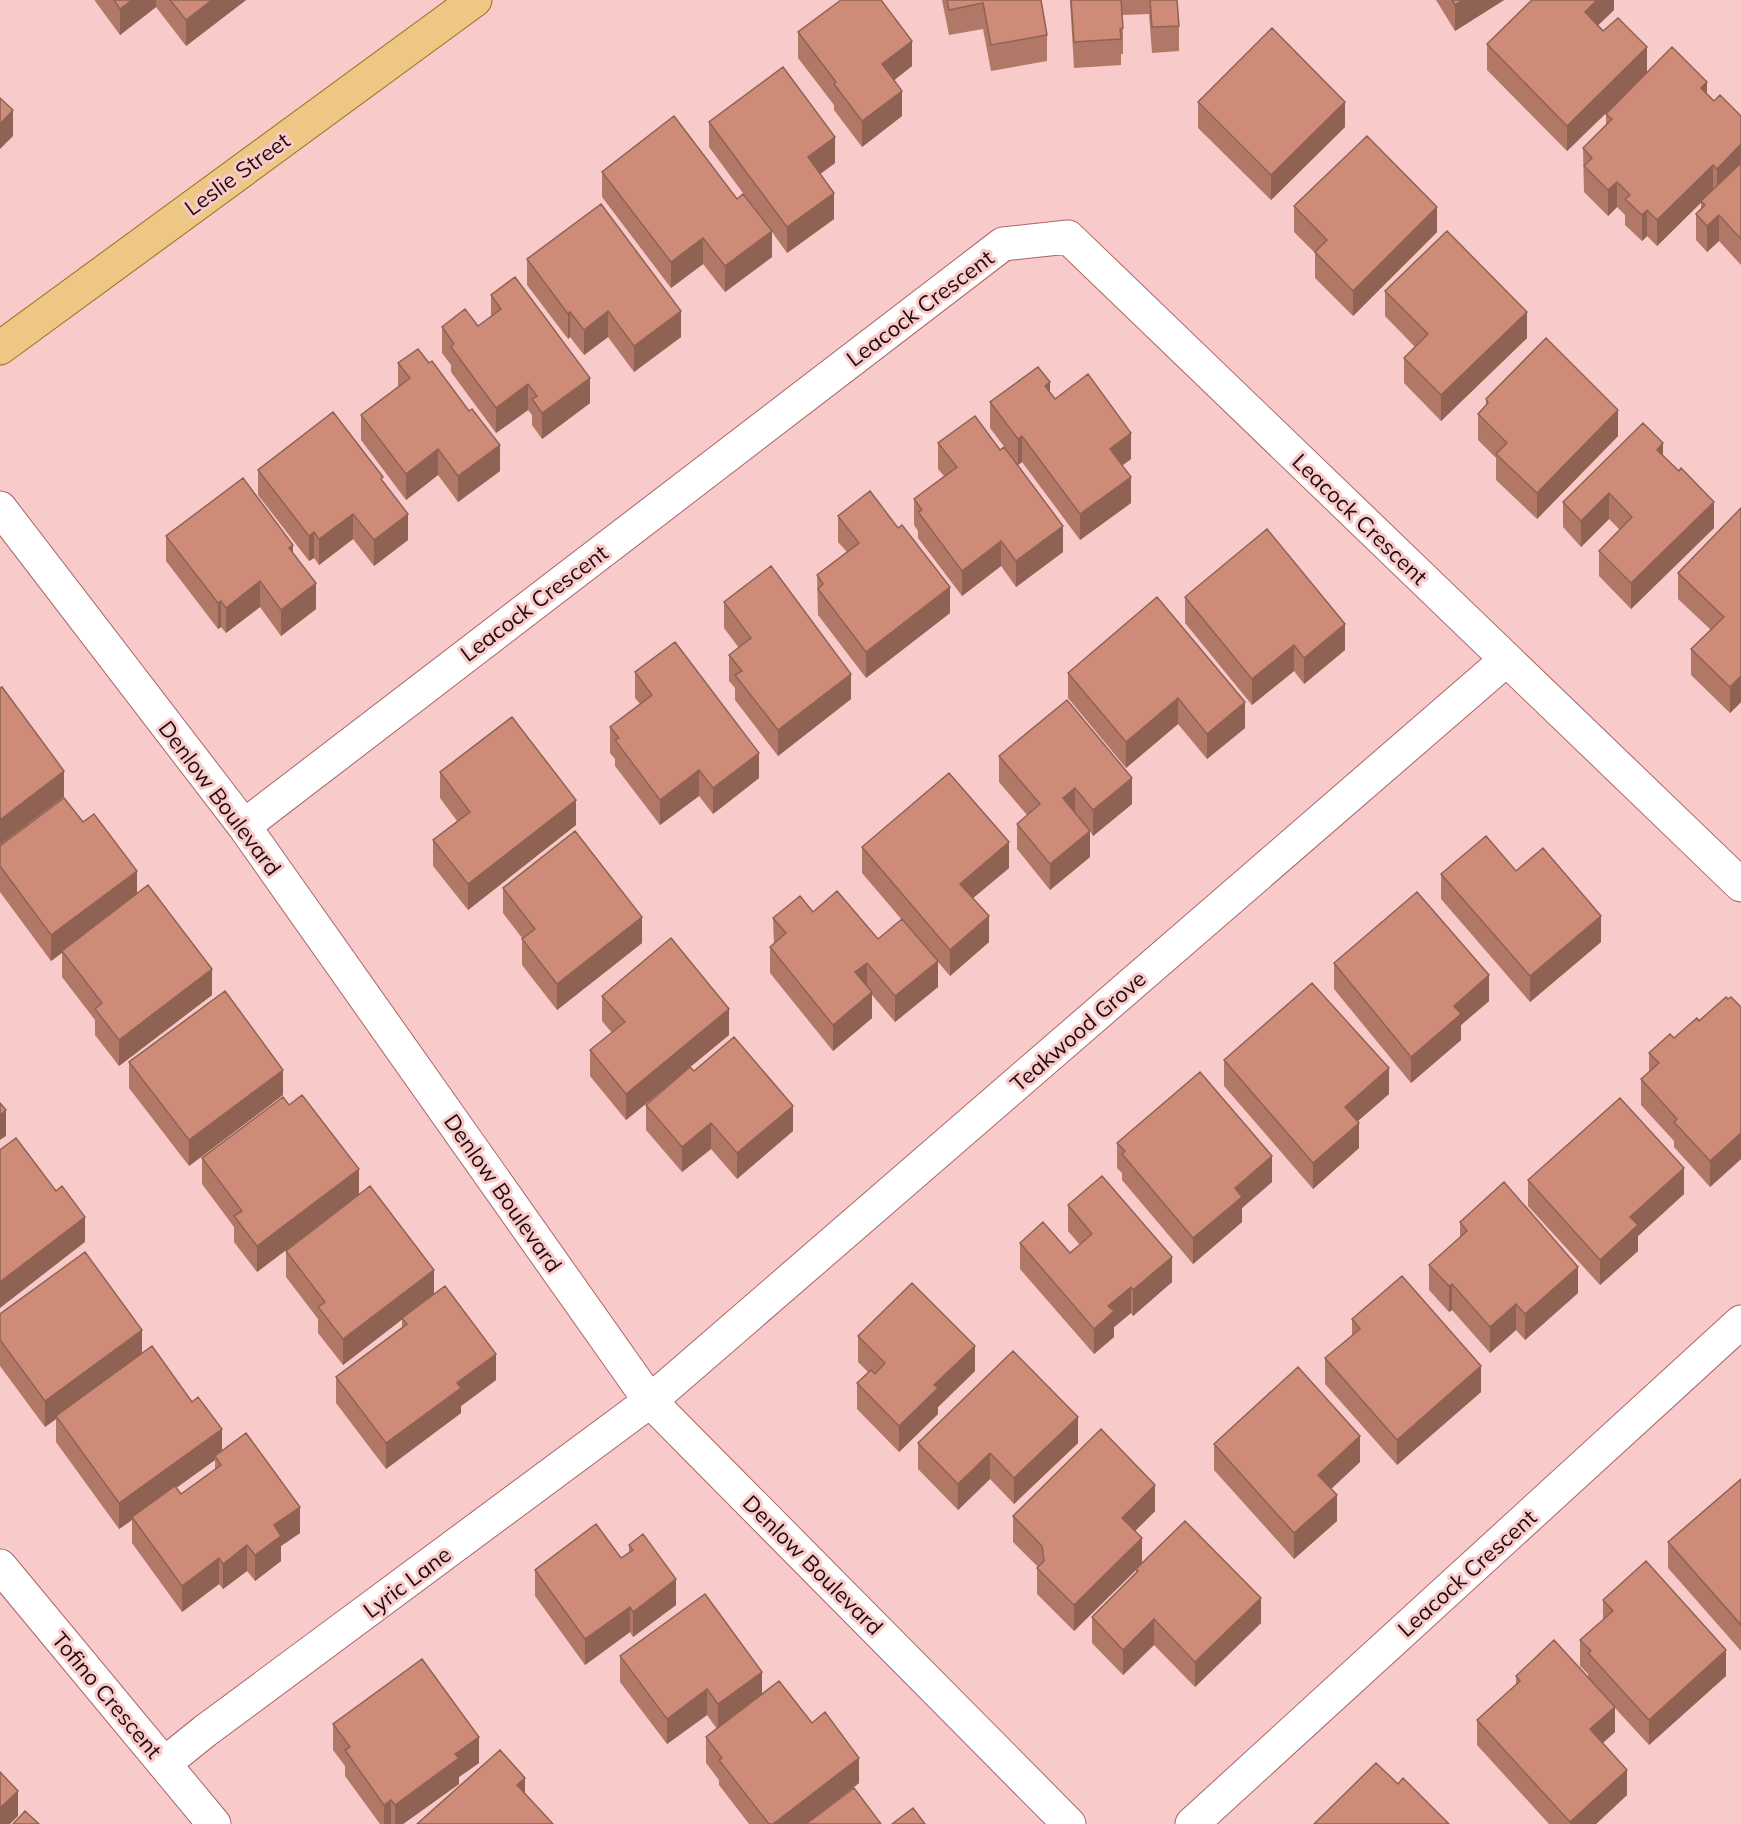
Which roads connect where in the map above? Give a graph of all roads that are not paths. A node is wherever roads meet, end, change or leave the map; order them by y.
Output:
1 (475, 0) edge
2 (0, 348) edge
3 (0, 508) edge
4 (1506, 660) junction
5 (244, 826) junction
6 (1741, 885) edge
7 (1741, 1322) edge
8 (650, 1401) junction
9 (0, 1566) edge
10 (164, 1764) junction
11 (214, 1824) edge
12 (1069, 1824) edge
13 (1192, 1824) edge

1 - 2 main road, Leslie Street
3 - 5 street, Denlow Boulevard
4 - 5 street, Leacock Crescent
4 - 6 street, Leacock Crescent
4 - 8 street, Teakwood Grove
5 - 8 street, Denlow Boulevard
7 - 13 street, Leacock Crescent
8 - 10 street, Lyric Lane
8 - 12 street, Denlow Boulevard
9 - 10 street, Tofino Crescent
10 - 11 street, Tofino Crescent

